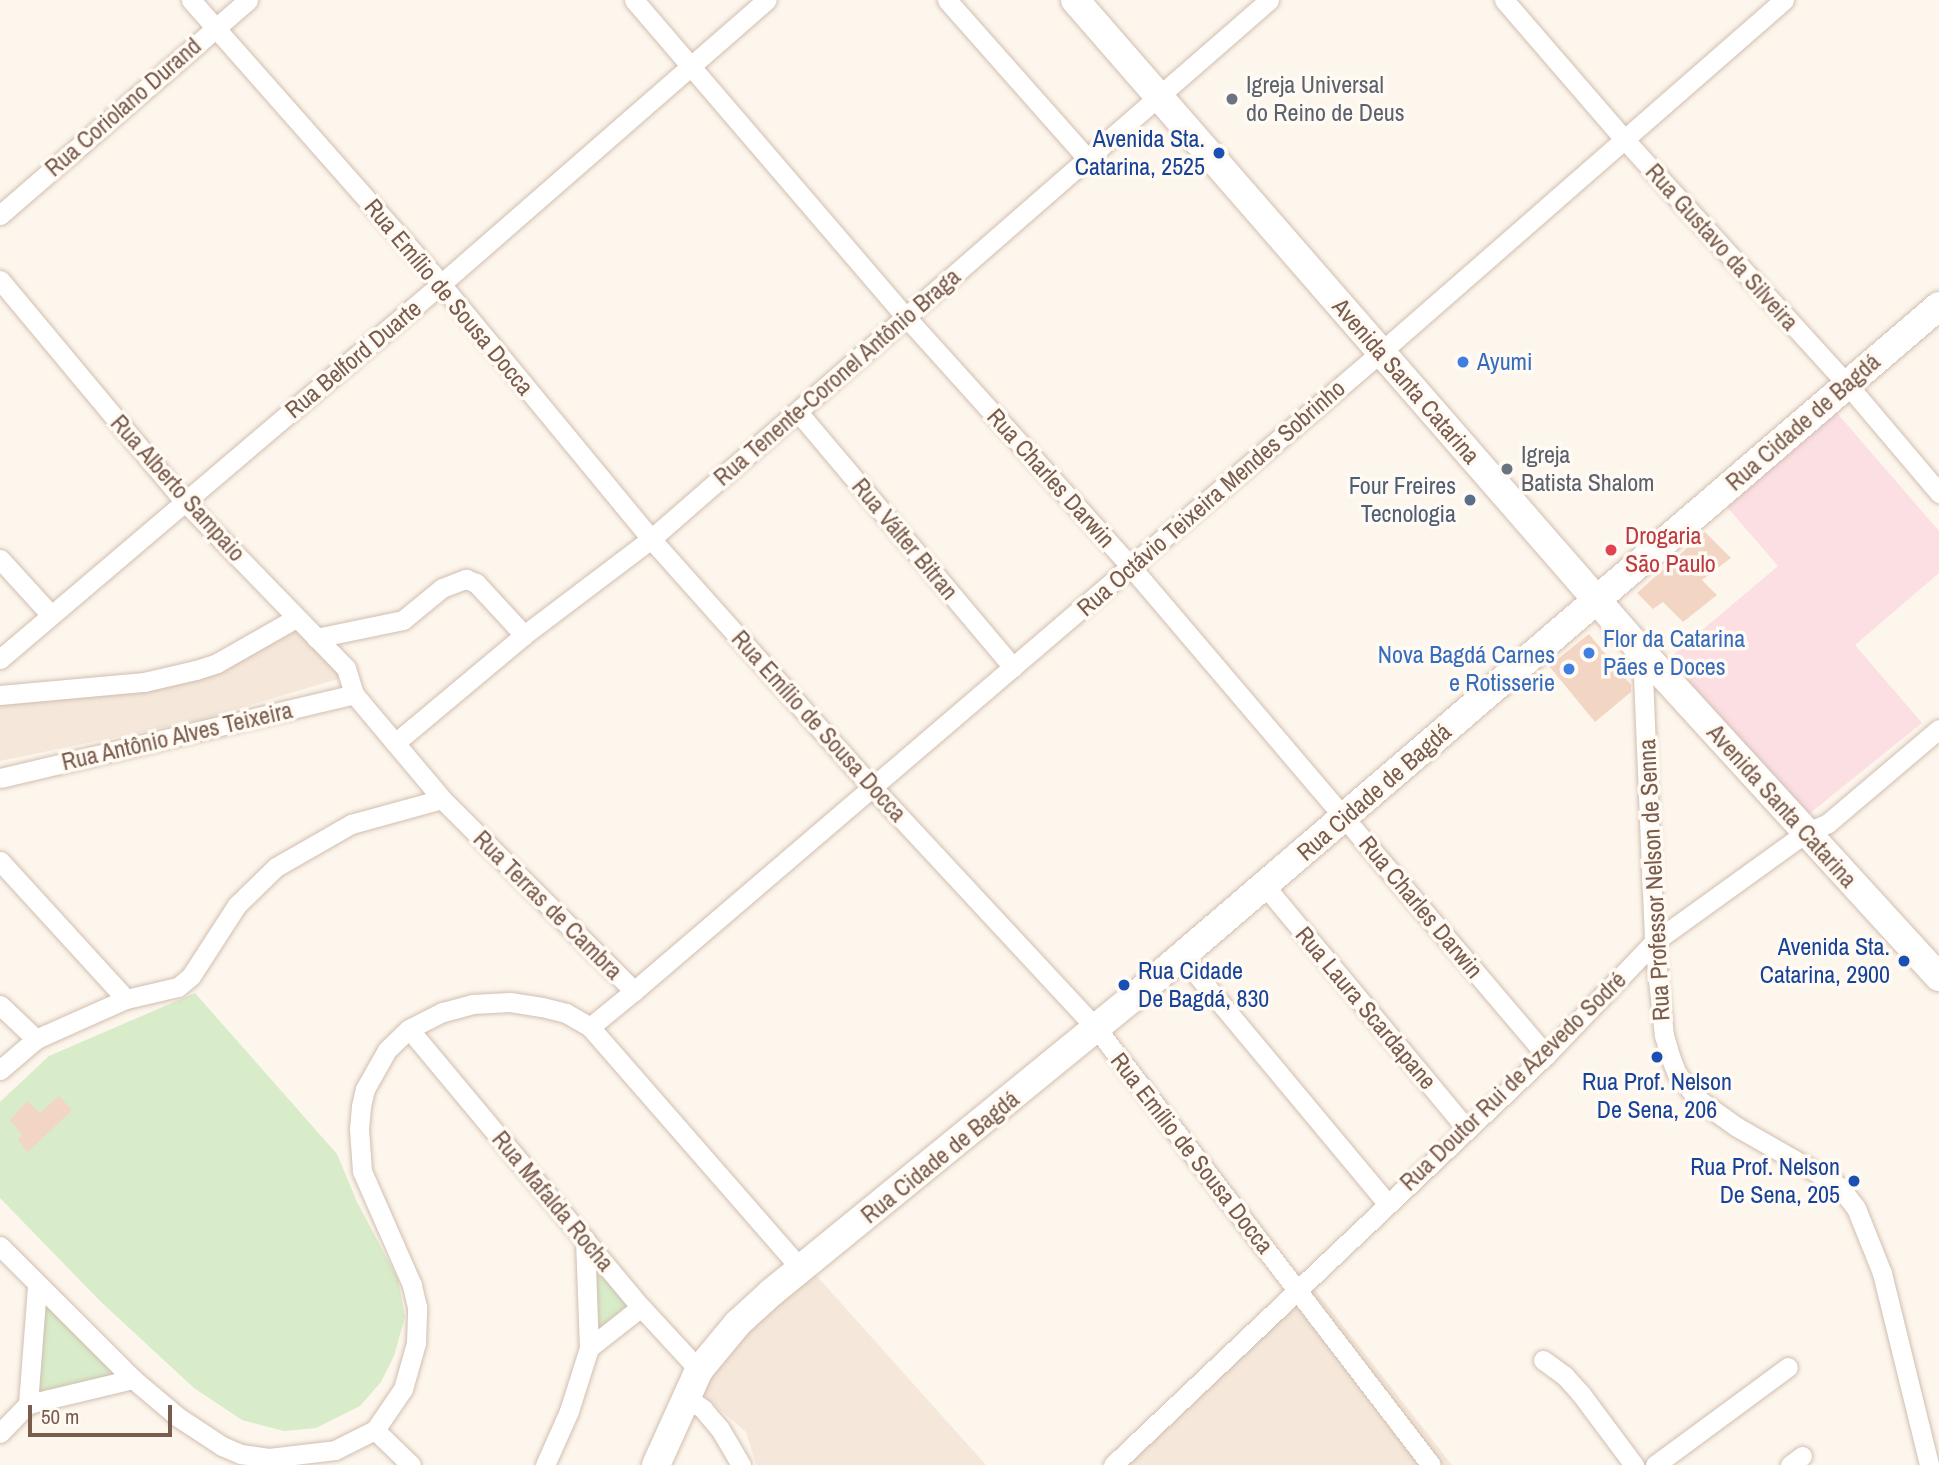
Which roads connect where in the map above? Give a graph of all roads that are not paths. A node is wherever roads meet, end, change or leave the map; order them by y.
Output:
1 (191, 0) edge
2 (248, 0) edge
3 (634, 0) edge
4 (766, 0) edge
5 (947, 0) edge
6 (1075, 0) edge
7 (1269, 0) edge
8 (1504, 0) edge
9 (1784, 0) edge
10 (215, 26) junction
11 (690, 65) junction
12 (1158, 95) junction
13 (1624, 139) junction
14 (1087, 158) junction
15 (0, 215) edge
16 (0, 280) edge
17 (441, 284) junction
18 (1939, 306) edge
19 (905, 317) junction
20 (1381, 352) junction
21 (1847, 384) junction
22 (798, 412) junction
23 (1939, 494) edge
24 (184, 502) junction
25 (651, 539) junction
26 (0, 559) edge
27 (1131, 567) junction
28 (1597, 600) junction
29 (51, 614) junction
30 (296, 618) junction
31 (524, 635) junction
32 (316, 638) junction
33 (1642, 652) junction
34 (0, 659) edge
35 (1013, 667) junction
36 (354, 694) junction
37 (0, 695) edge
38 (1939, 729) edge
39 (395, 743) junction
40 (0, 778) edge
41 (873, 788) junction
42 (442, 799) junction
43 (1346, 818) junction
44 (1805, 833) junction
45 (0, 861) edge
46 (1265, 886) junction
47 (1654, 942) junction
48 (1182, 957) junction
49 (1939, 977) edge
50 (634, 990) junction
51 (126, 999) junction
52 (0, 1005) edge
53 (590, 1027) junction
54 (409, 1029) junction
55 (1097, 1029) junction
56 (36, 1039) junction
57 (1546, 1055) junction
58 (0, 1070) edge
59 (1467, 1129) junction
60 (1387, 1203) junction
61 (771, 1235) junction
62 (585, 1239) junction
63 (0, 1246) edge
64 (802, 1270) junction
65 (37, 1287) junction
66 (1298, 1291) junction
67 (772, 1292) junction
68 (641, 1307) junction
69 (589, 1348) junction
70 (1543, 1360) dead end
71 (1788, 1367) dead end
72 (699, 1370) junction
73 (133, 1379) junction
74 (686, 1396) junction
75 (28, 1404) junction
76 (375, 1430) junction
77 (0, 1433) edge
78 (1679, 1458) edge
79 (411, 1465) edge
80 (545, 1465) edge
81 (656, 1465) edge
82 (741, 1465) edge
83 (1113, 1465) edge
84 (1431, 1465) edge
85 (1634, 1465) edge
86 (1655, 1465) edge
87 (1929, 1465) edge

1 - 10 street, Rua Emílio de Sousa Docca
2 - 10 street, Rua Coriolano Durand
3 - 11 street, Rua Charles Darwin
4 - 11 street, Rua Belford Duarte
5 - 14 street
6 - 12 main road, Avenida Santa Catarina
7 - 12 street, Rua Tenente-Coronel Antônio Braga
8 - 13 street, Rua Gustavo da Silveira
9 - 13 street, Rua Octávio Teixeira Mendes Sobrinho
10 - 15 street, Rua Coriolano Durand
10 - 17 street, Rua Emílio de Sousa Docca
11 - 17 street, Rua Belford Duarte
11 - 19 street, Rua Charles Darwin
12 - 14 street, Rua Tenente-Coronel Antônio Braga
12 - 20 main road, Avenida Santa Catarina
13 - 20 street, Rua Octávio Teixeira Mendes Sobrinho
13 - 21 street, Rua Gustavo da Silveira
14 - 19 street, Rua Tenente-Coronel Antônio Braga
16 - 24 street, Rua Alberto Sampaio
17 - 24 street, Rua Belford Duarte
17 - 25 street, Rua Emílio de Sousa Docca
18 - 21 main road, Rua Cidade de Bagdá
19 - 22 street, Rua Tenente-Coronel Antônio Braga
19 - 27 street, Rua Charles Darwin
20 - 27 street, Rua Octávio Teixeira Mendes Sobrinho
20 - 28 main road, Avenida Santa Catarina
21 - 23 street, Rua Gustavo da Silveira
21 - 28 main road, Rua Cidade de Bagdá
22 - 25 street, Rua Tenente-Coronel Antônio Braga
22 - 35 street, Rua Válter Bitran
24 - 29 street, Rua Belford Duarte
24 - 30 street, Rua Alberto Sampaio
25 - 31 street, Rua Tenente-Coronel Antônio Braga
25 - 41 street, Rua Emílio de Sousa Docca
26 - 29 street
27 - 35 street, Rua Octávio Teixeira Mendes Sobrinho
27 - 43 street, Rua Charles Darwin
28 - 33 main road, Avenida Santa Catarina
28 - 43 main road, Rua Cidade de Bagdá
29 - 34 street, Rua Belford Duarte
30 - 32 street, Rua Alberto Sampaio
30 - 37 street
31 - 32 street
31 - 39 street, Rua Tenente-Coronel Antônio Braga
32 - 36 street, Rua Alberto Sampaio
33 - 44 main road, Avenida Santa Catarina
33 - 47 street, Rua Professor Nelson de Senna
35 - 41 street, Rua Octávio Teixeira Mendes Sobrinho
36 - 39 street, Rua Terras de Cambra
36 - 40 street, Rua Antônio Alves Teixeira
38 - 44 street, Rua Doutor Rui de Azevedo Sodré
39 - 42 street, Rua Terras de Cambra
41 - 50 street, Rua Octávio Teixeira Mendes Sobrinho
41 - 55 street, Rua Emílio de Sousa Docca
42 - 50 street, Rua Terras de Cambra
42 - 51 street
43 - 46 main road, Rua Cidade de Bagdá
43 - 57 street, Rua Charles Darwin
44 - 47 street, Rua Doutor Rui de Azevedo Sodré
44 - 49 main road, Avenida Santa Catarina
45 - 51 street
46 - 48 main road, Rua Cidade de Bagdá
46 - 59 street, Rua Laura Scardapane
47 - 57 street, Rua Doutor Rui de Azevedo Sodré
47 - 87 street, Rua Professor Nelson de Senna
48 - 55 main road, Rua Cidade de Bagdá
48 - 60 street
50 - 53 street, Rua Terras de Cambra
51 - 56 street
52 - 56 street
53 - 54 street
53 - 61 street
54 - 62 street, Rua Mafalda Rocha
54 - 76 street
55 - 64 main road, Rua Cidade de Bagdá
55 - 66 street, Rua Emílio de Sousa Docca
56 - 58 street
57 - 59 street, Rua Doutor Rui de Azevedo Sodré
59 - 60 street, Rua Doutor Rui de Azevedo Sodré
60 - 66 street, Rua Doutor Rui de Azevedo Sodré
61 - 64 street
61 - 67 street
62 - 68 street, Rua Mafalda Rocha
62 - 69 street
63 - 65 street
64 - 67 main road, Rua Cidade de Bagdá
65 - 73 street
65 - 75 street
66 - 83 street, Rua Doutor Rui de Azevedo Sodré
66 - 84 street, Rua Emílio de Sousa Docca
67 - 72 main road, Rua Cidade de Bagdá
68 - 69 street
68 - 72 street, Rua Mafalda Rocha
69 - 80 street
70 - 85 street
71 - 78 street
72 - 74 main road, Rua Cidade de Bagdá
73 - 75 street
73 - 76 street
74 - 81 main road, Rua Cidade de Bagdá
74 - 82 street
75 - 77 street
76 - 79 street
78 - 86 street

